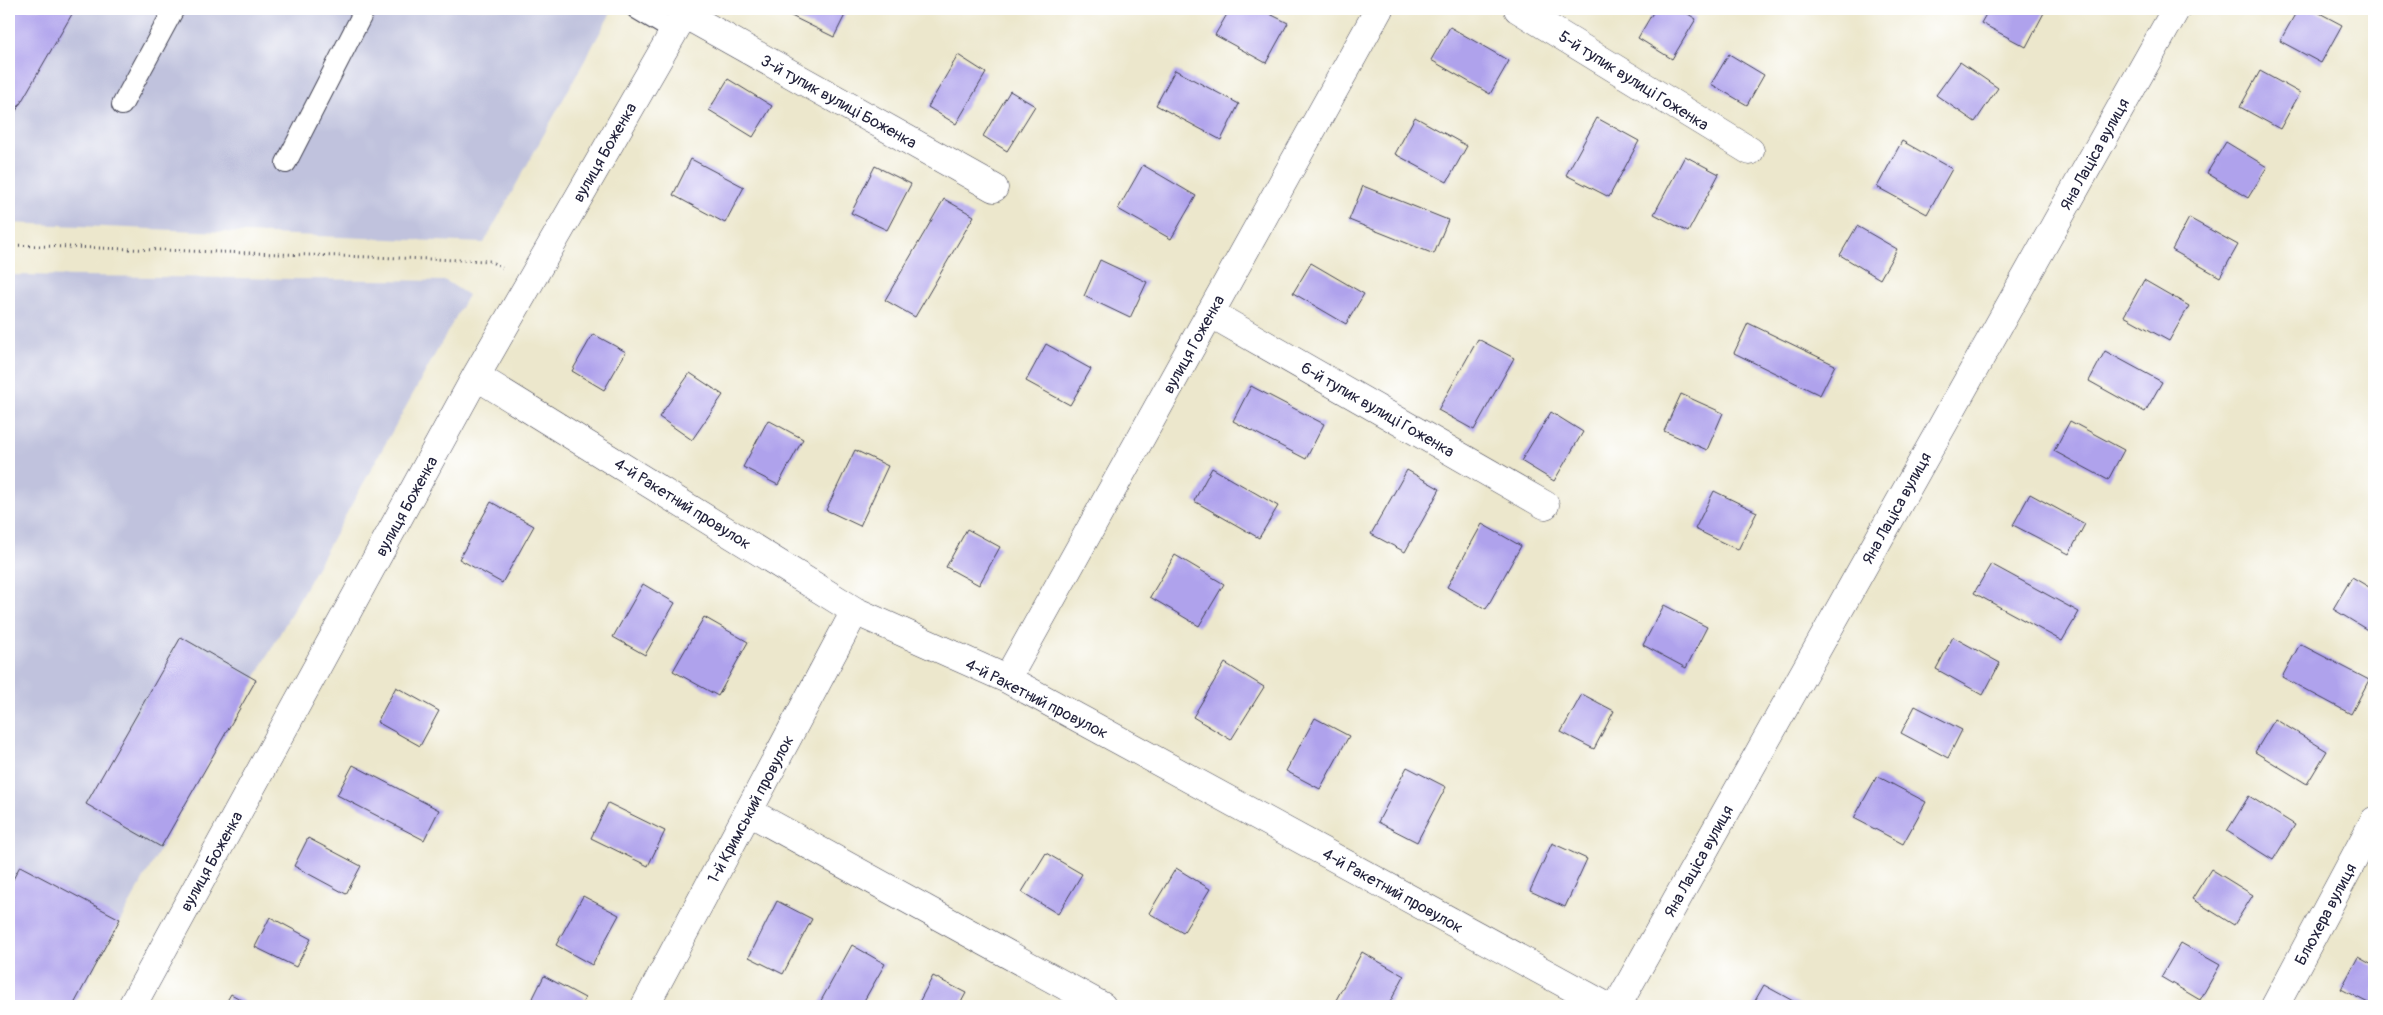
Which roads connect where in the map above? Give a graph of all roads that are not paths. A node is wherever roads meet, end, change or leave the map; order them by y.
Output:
1 (174, 9) edge
2 (365, 9) edge
3 (637, 9) edge
4 (1379, 9) edge
5 (1518, 9) edge
6 (2176, 9) edge
7 (682, 18) edge
8 (122, 105) dead end
9 (1750, 151) dead end
10 (286, 163) dead end
11 (994, 188) dead end
12 (1210, 313) junction
13 (476, 376) junction
14 (1545, 505) dead end
15 (855, 611) junction
16 (1007, 679) junction
17 (749, 812) junction
18 (2374, 821) edge
19 (132, 1006) edge
20 (645, 1006) edge
21 (1102, 1006) edge
22 (1606, 1006) edge
23 (1616, 1006) edge
24 (2275, 1006) edge

1 - 8 lane
2 - 10 lane
3 - 7 lane
4 - 12 street, вулиця Гоженка
5 - 9 street, 5-й тупик вулиці Гоженка
6 - 23 street, Яна Лаціса вулиця
7 - 11 street, 3-й тупик вулиці Боженка
7 - 13 street, вулиця Боженка
12 - 14 street, 6-й тупик вулиці Гоженка
12 - 16 street, вулиця Гоженка
13 - 15 street, 4-й Ракетний провулок
13 - 19 street, вулиця Боженка
15 - 16 street, 4-й Ракетний провулок
15 - 17 street, 1-й Кримський провулок
16 - 22 street, 4-й Ракетний провулок
17 - 20 street, 1-й Кримський провулок
17 - 21 street
18 - 24 street, Блюхера вулиця

